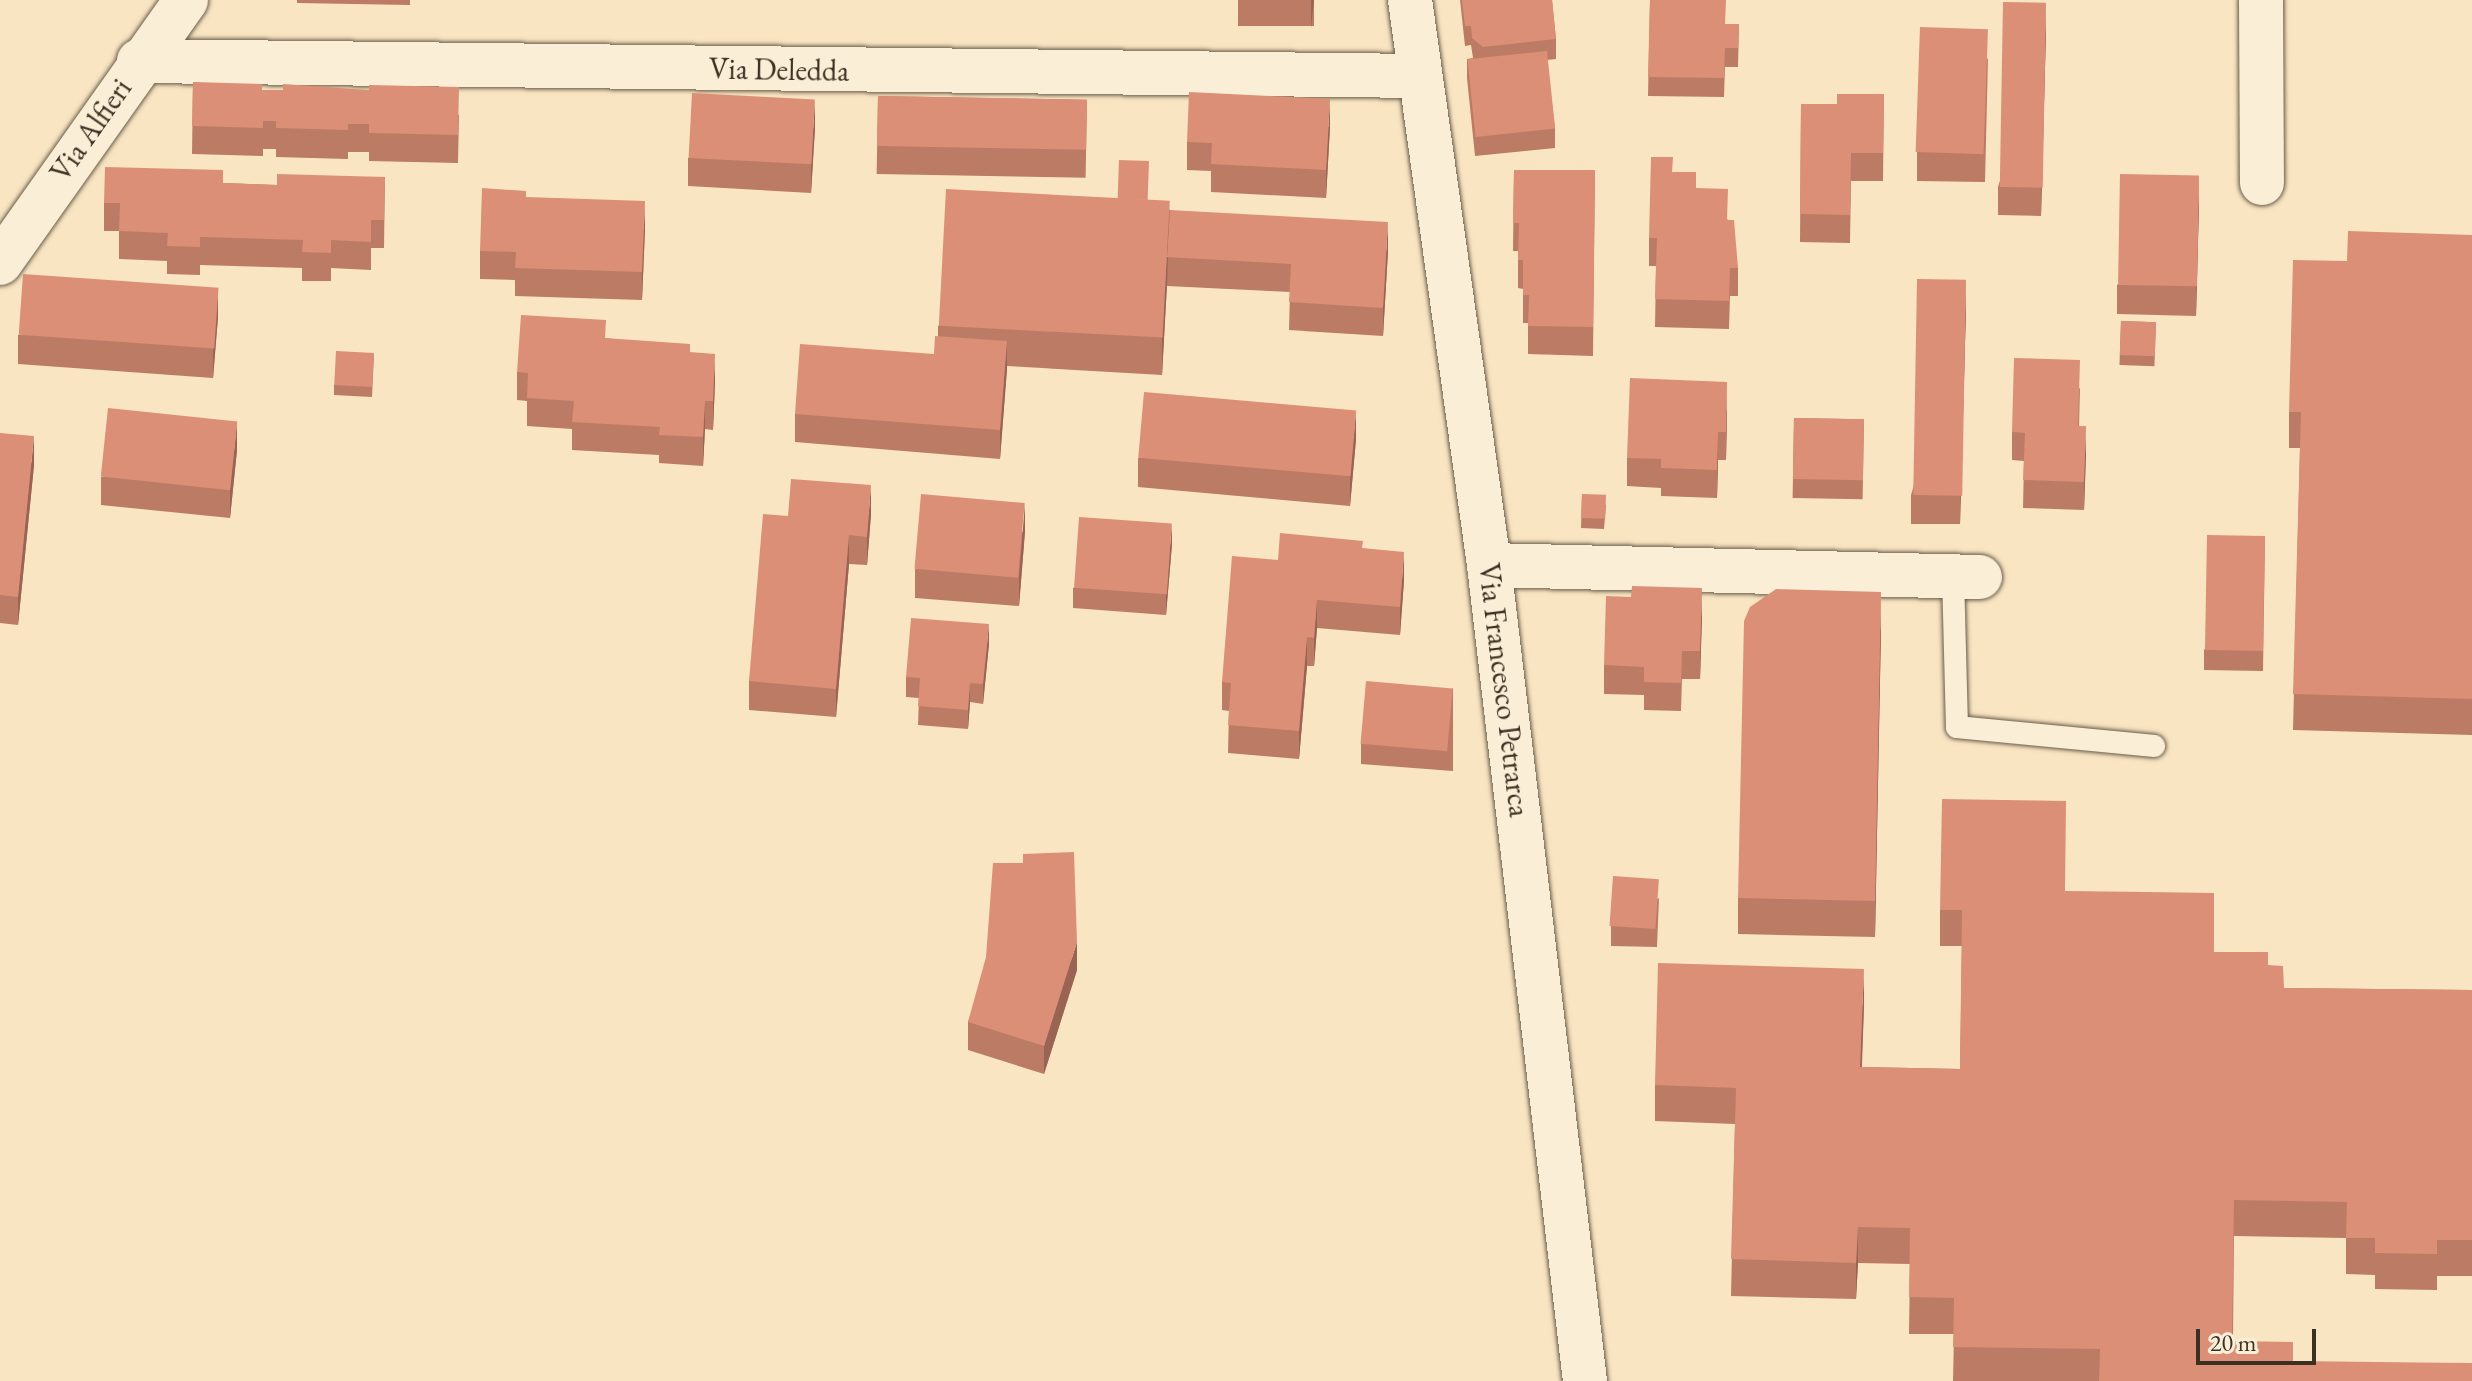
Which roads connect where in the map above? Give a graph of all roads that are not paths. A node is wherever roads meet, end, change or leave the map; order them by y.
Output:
1 (186, 0) edge
2 (1410, 0) edge
3 (2261, 0) edge
4 (139, 61) junction
5 (1418, 76) junction
6 (2262, 183) dead end
7 (0, 263) edge
8 (1489, 565) junction
9 (1966, 576) joint
10 (2154, 746) dead end
11 (1585, 1381) edge

1 - 4 street, Via Alfieri
2 - 5 street, Via Francesco Petrarca
3 - 6 street
4 - 5 street, Via Deledda
4 - 7 street, Via Alfieri
5 - 8 street, Via Francesco Petrarca
8 - 9 street
8 - 11 street, Via Francesco Petrarca
9 - 10 lane

